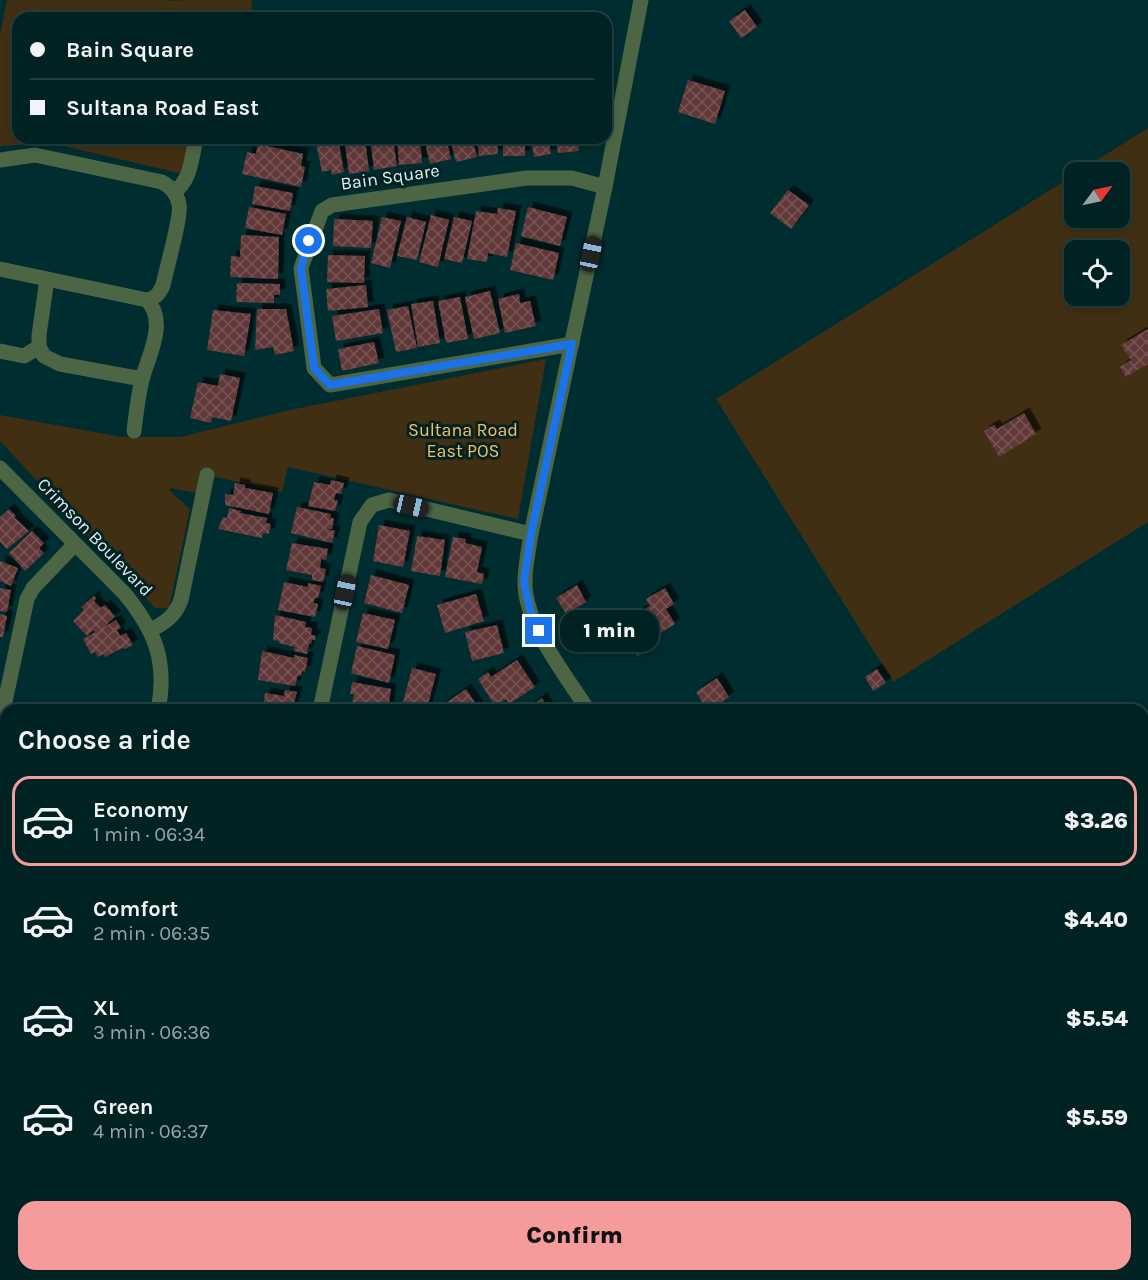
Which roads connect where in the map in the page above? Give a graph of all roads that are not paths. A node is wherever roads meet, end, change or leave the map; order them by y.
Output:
1 (641, 0) edge
2 (195, 144) edge
3 (0, 160) edge
4 (605, 186) junction
5 (174, 192) junction
6 (0, 269) edge
7 (47, 279) junction
8 (147, 300) junction
9 (572, 344) junction
10 (39, 347) junction
11 (0, 351) edge
12 (142, 379) junction
13 (134, 431) dead end
14 (0, 468) edge
15 (207, 475) dead end
16 (531, 534) junction
17 (75, 544) junction
18 (151, 630) junction
19 (4, 704) edge
20 (159, 704) edge
21 (321, 704) edge
22 (584, 704) edge

1 - 4 street
2 - 5 street
3 - 5 street
4 - 9 street
4 - 9 street, Bain Square
5 - 8 street
6 - 7 street
7 - 8 street
7 - 10 street
8 - 12 street
9 - 16 street
10 - 11 street
10 - 12 street
12 - 13 street
14 - 17 street, Crimson Boulevard
15 - 18 street
16 - 21 street
16 - 22 street
17 - 18 street, Crimson Boulevard
17 - 19 street
18 - 20 street, Crimson Boulevard

